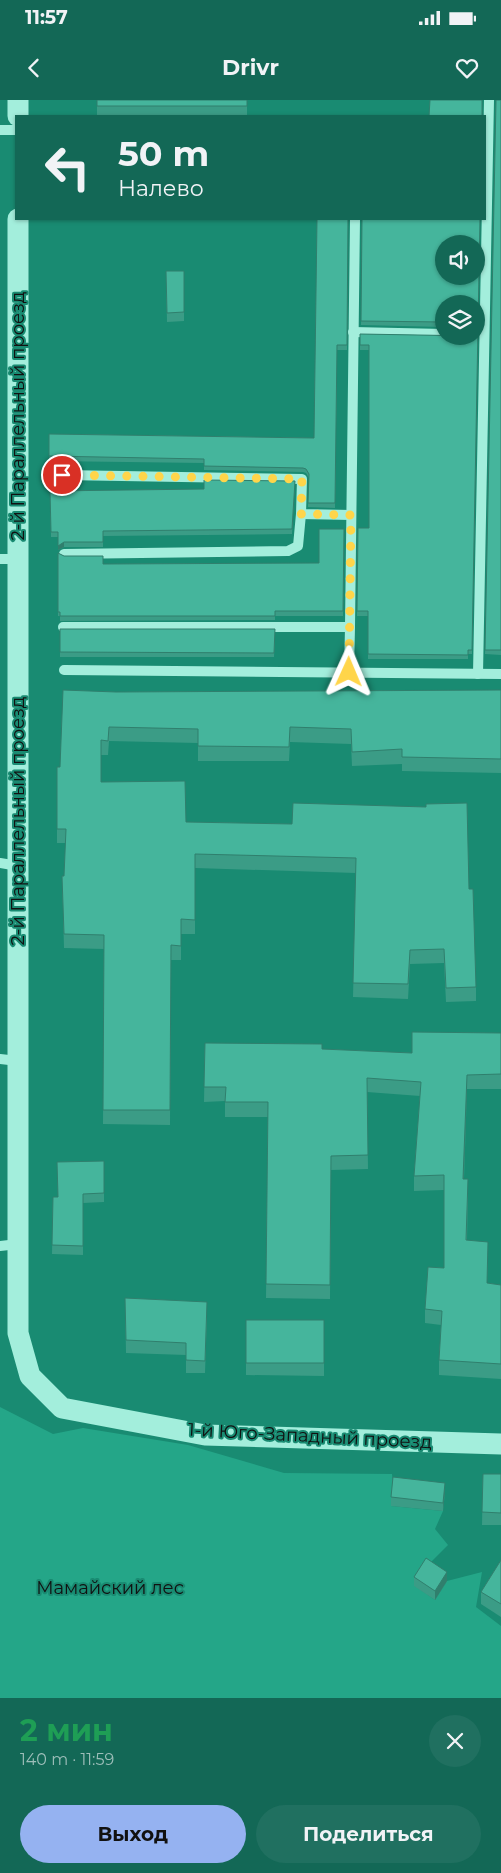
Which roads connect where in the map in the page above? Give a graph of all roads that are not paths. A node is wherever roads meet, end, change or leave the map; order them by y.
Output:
1 (18, 100) edge
2 (489, 100) edge
3 (18, 115) edge
4 (0, 130) edge
5 (15, 130) edge
6 (486, 178) edge
7 (18, 220) edge
8 (355, 220) edge
9 (484, 220) edge
10 (482, 295) edge
11 (354, 332) junction
12 (435, 334) edge
13 (480, 345) edge
14 (62, 475) dead end
15 (301, 514) junction
16 (351, 515) junction
17 (64, 554) edge
18 (9, 559) edge
19 (63, 627) edge
20 (350, 627) junction
21 (64, 670) dead end
22 (349, 672) junction
23 (478, 674) junction
24 (501, 674) edge
25 (9, 865) edge
26 (9, 1060) edge
27 (9, 1245) edge
28 (62, 1408) joint
29 (501, 1444) edge

1 - 3 street
2 - 6 lane
4 - 5 lane
7 - 18 street, 2-й Параллельный проезд
8 - 11 lane
9 - 10 lane
11 - 12 lane
11 - 16 lane
13 - 23 lane
14 - 15 lane
15 - 16 lane
15 - 17 lane
16 - 20 lane
18 - 25 street, 2-й Параллельный проезд
19 - 20 lane
20 - 22 lane
21 - 22 lane
22 - 23 lane
23 - 24 lane
25 - 26 street, 2-й Параллельный проезд
26 - 27 street, 2-й Параллельный проезд
27 - 28 street, 2-й Параллельный проезд
28 - 29 street, 1-й Юго-Западный проезд

